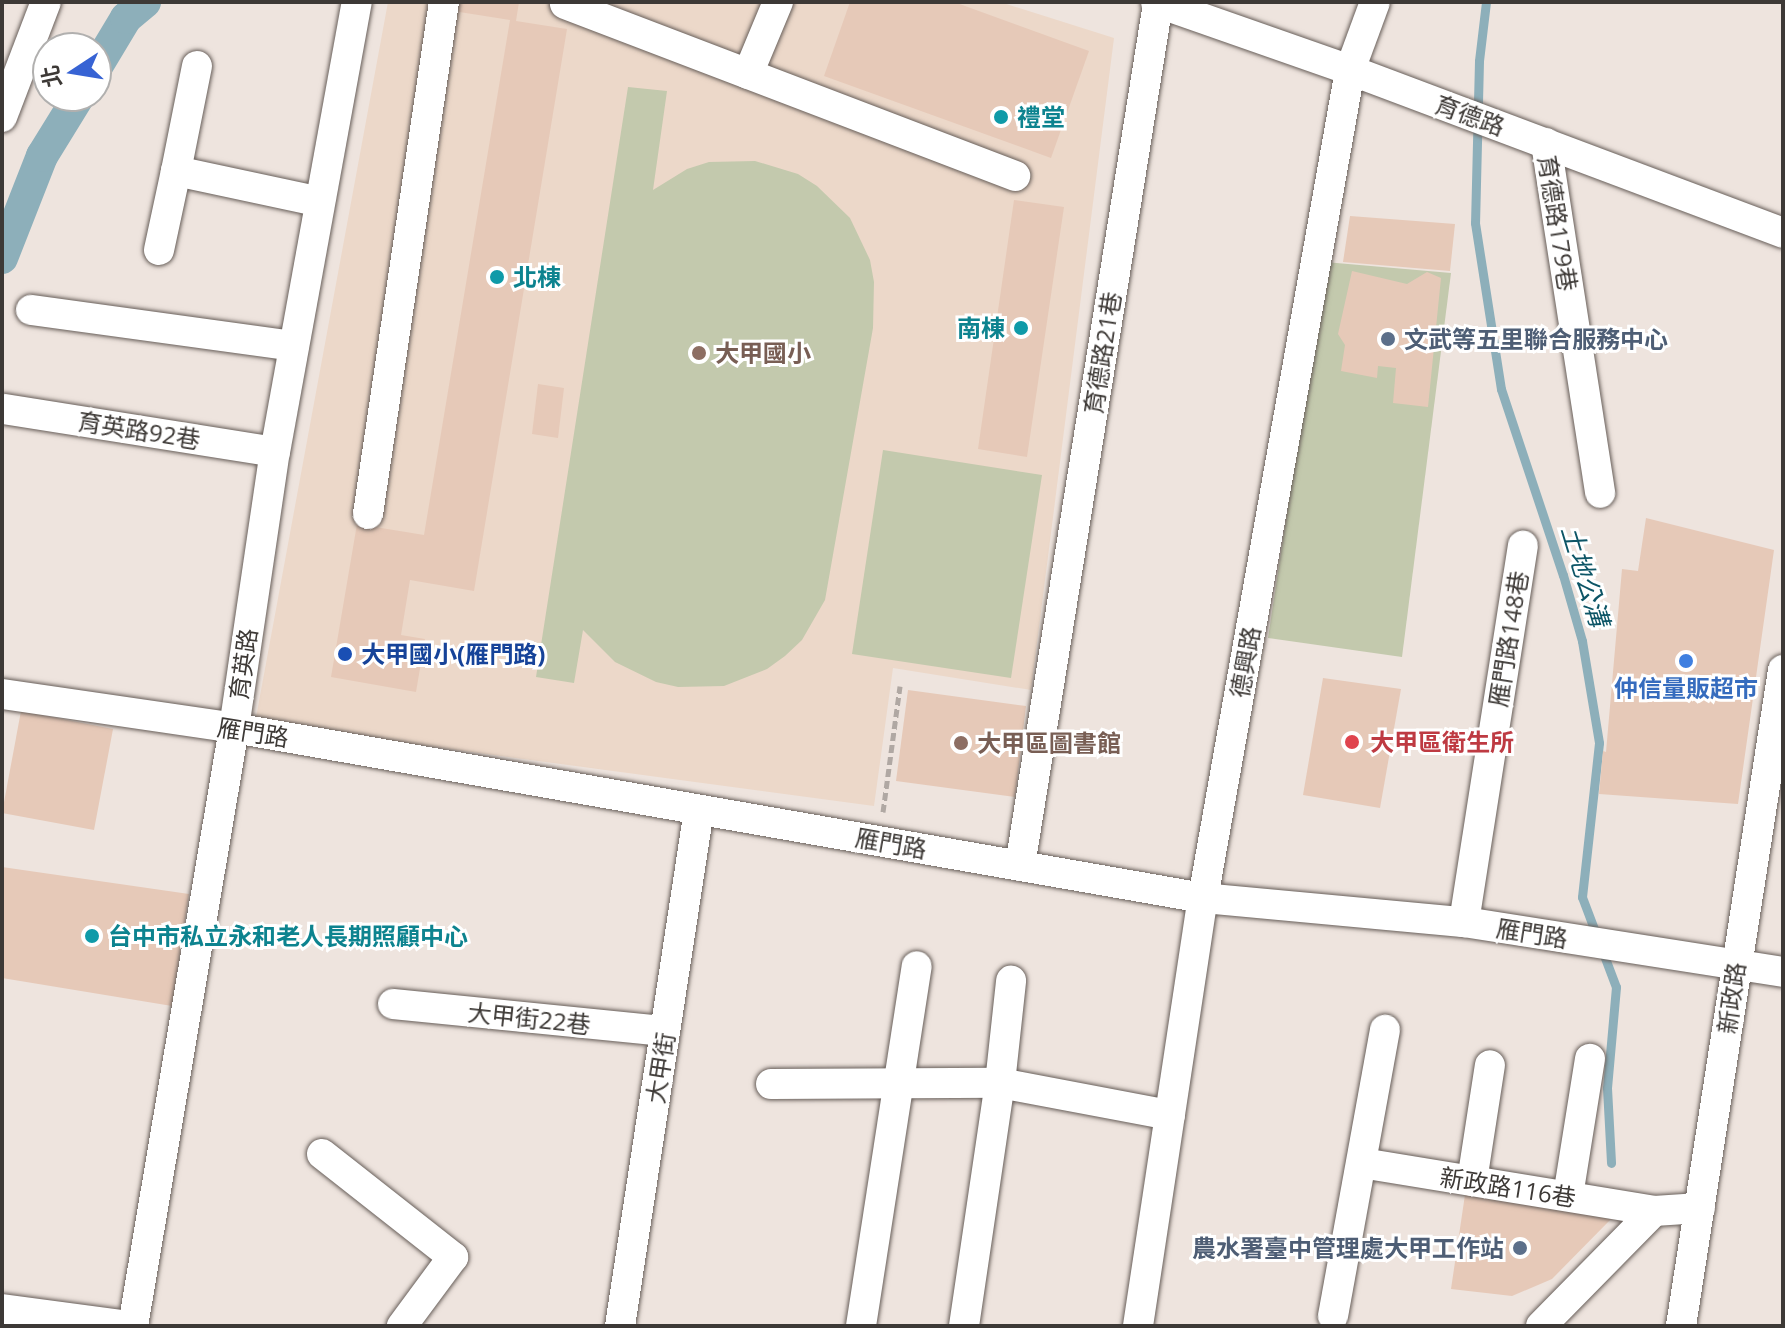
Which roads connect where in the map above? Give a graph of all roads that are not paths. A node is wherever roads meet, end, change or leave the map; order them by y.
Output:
1 (46, 2) edge
2 (357, 2) edge
3 (444, 2) edge
4 (778, 2) edge
5 (1157, 2) edge
6 (1375, 2) edge
7 (565, 4) dead end
8 (197, 66) dead end
9 (1350, 70) junction
10 (748, 74) junction
11 (2, 117) edge
12 (1546, 143) junction
13 (176, 171) junction
14 (1015, 176) dead end
15 (320, 202) junction
16 (1783, 233) edge
17 (159, 250) dead end
18 (31, 310) dead end
19 (294, 346) junction
20 (4, 409) edge
21 (275, 452) junction
22 (1600, 493) dead end
23 (368, 514) dead end
24 (1523, 546) dead end
25 (1783, 670) edge
26 (2, 694) edge
27 (234, 728) junction
28 (699, 810) junction
29 (1020, 866) junction
30 (1203, 898) junction
31 (1464, 922) junction
32 (1735, 964) junction
33 (917, 966) dead end
34 (1783, 972) edge
35 (1011, 981) dead end
36 (393, 1004) dead end
37 (1385, 1030) dead end
38 (665, 1031) junction
39 (1590, 1059) dead end
40 (1490, 1065) dead end
41 (1000, 1083) junction
42 (771, 1084) dead end
43 (898, 1084) junction
44 (1170, 1115) junction
45 (322, 1154) dead end
46 (1362, 1163) junction
47 (1472, 1181) junction
48 (1568, 1196) junction
49 (1700, 1208) junction
50 (1654, 1211) junction
51 (2, 1309) edge
52 (1333, 1316) dead end
53 (132, 1326) edge
54 (402, 1326) edge
55 (620, 1326) edge
56 (861, 1326) edge
57 (964, 1326) edge
58 (1138, 1326) edge
59 (1541, 1326) edge
60 (1681, 1326) edge

1 - 11 street
2 - 15 street, 育英路
3 - 23 street
4 - 10 street
5 - 9 street, 育德路
5 - 29 street, 育德路21巷
6 - 9 street, 德興路
7 - 10 street
8 - 13 street
9 - 12 street, 育德路
9 - 30 street, 德興路
10 - 14 street
12 - 16 street, 育德路
12 - 22 street, 育德路179巷
13 - 15 street
13 - 17 street
15 - 19 street, 育英路
18 - 19 street
19 - 21 street, 育英路
20 - 21 street, 育英路92巷
21 - 27 street, 育英路
24 - 31 street, 雁門路148巷
25 - 32 street, 新政路
26 - 27 street, 雁門路
27 - 28 street, 雁門路
27 - 53 street, 育英路
28 - 29 street, 雁門路
28 - 38 street, 大甲街
29 - 30 street, 雁門路
30 - 31 street, 雁門路
30 - 44 street, 德興路
31 - 32 street, 雁門路
32 - 34 street, 雁門路
32 - 49 street, 新政路
33 - 43 street
35 - 41 street
36 - 38 street, 大甲街22巷
37 - 46 street
38 - 55 street, 大甲街
39 - 48 street
40 - 47 street
41 - 43 street
41 - 44 street
41 - 57 street
42 - 43 street
43 - 56 street
44 - 58 street, 德興路
45 - 54 street
46 - 47 street, 新政路116巷
46 - 52 street
47 - 48 street, 新政路116巷
48 - 50 street, 新政路116巷
49 - 50 street, 新政路116巷
49 - 60 street, 新政路
50 - 59 street
51 - 53 street

